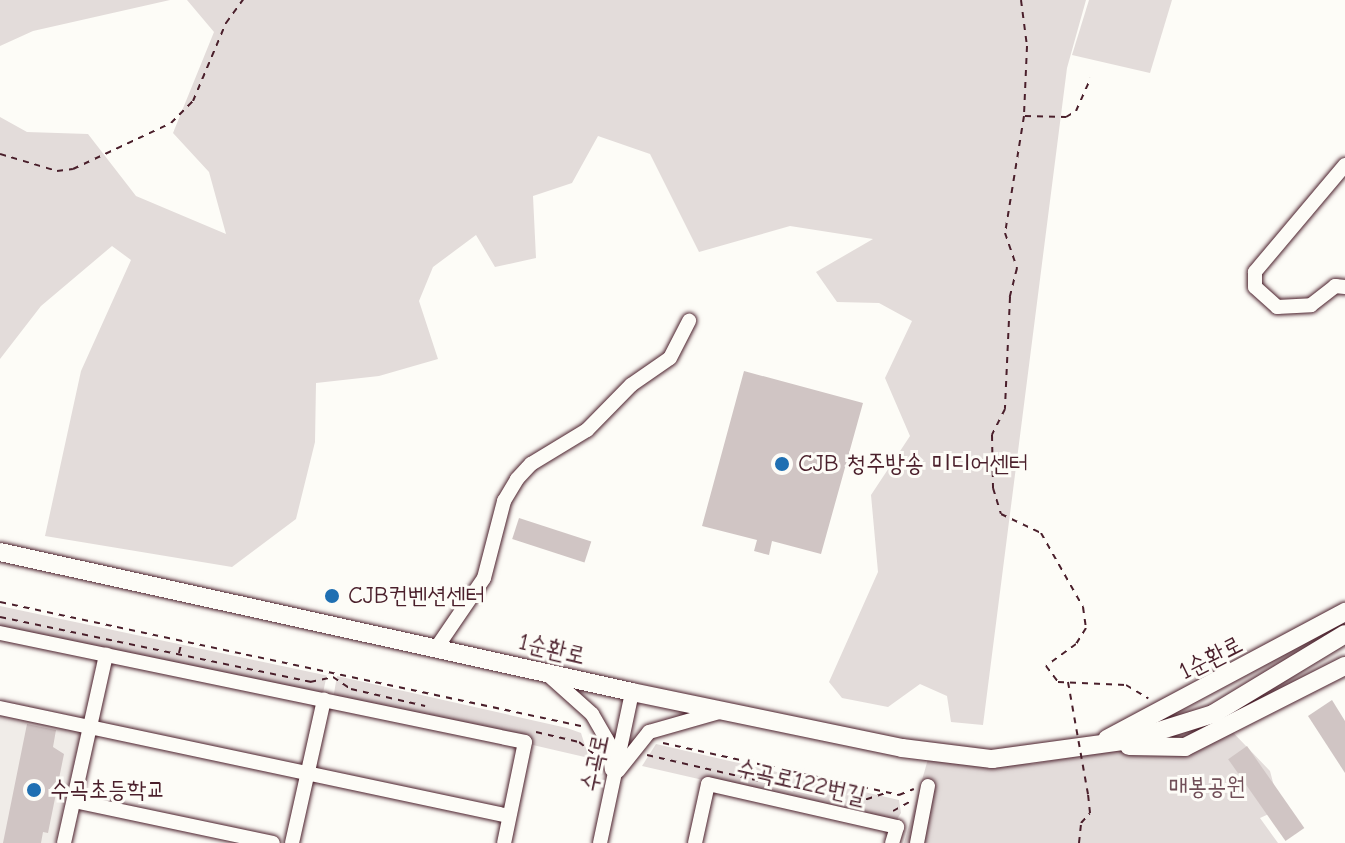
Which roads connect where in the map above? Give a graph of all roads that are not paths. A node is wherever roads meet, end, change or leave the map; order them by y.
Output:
1 (1345, 165) edge
2 (1345, 287) edge
3 (689, 321) dead end
4 (0, 552) edge
5 (1345, 612) edge
6 (6, 634) edge
7 (1345, 634) edge
8 (437, 647) junction
9 (106, 655) junction
10 (1344, 669) edge
11 (545, 672) junction
12 (632, 692) junction
13 (324, 700) junction
14 (0, 708) edge
15 (723, 711) junction
16 (90, 727) junction
17 (1098, 745) junction
18 (307, 775) junction
19 (614, 778) junction
20 (925, 785) road end
21 (74, 801) junction
22 (509, 816) junction
23 (64, 843) edge
24 (273, 843) edge
25 (292, 843) edge
26 (504, 843) edge
27 (600, 843) edge
28 (695, 843) edge
29 (892, 843) edge
30 (917, 843) edge

1 - 2 street
3 - 8 street
4 - 8 main road, 1순환로
5 - 17 main road, 1순환로
6 - 9 street
7 - 17 main road, 1순환로
8 - 11 main road, 1순환로
9 - 13 street
9 - 16 street
10 - 17 main road
11 - 12 main road, 1순환로
11 - 19 street
12 - 15 main road, 1순환로
12 - 19 street, 수곡로
13 - 18 street
13 - 22 street
14 - 16 street
15 - 17 main road, 1순환로
15 - 19 street
16 - 18 street
16 - 21 street
18 - 22 street
18 - 25 street
19 - 27 street, 수곡로
20 - 30 street
21 - 23 street
21 - 24 street
22 - 26 street
28 - 29 street, 수곡로122번길

